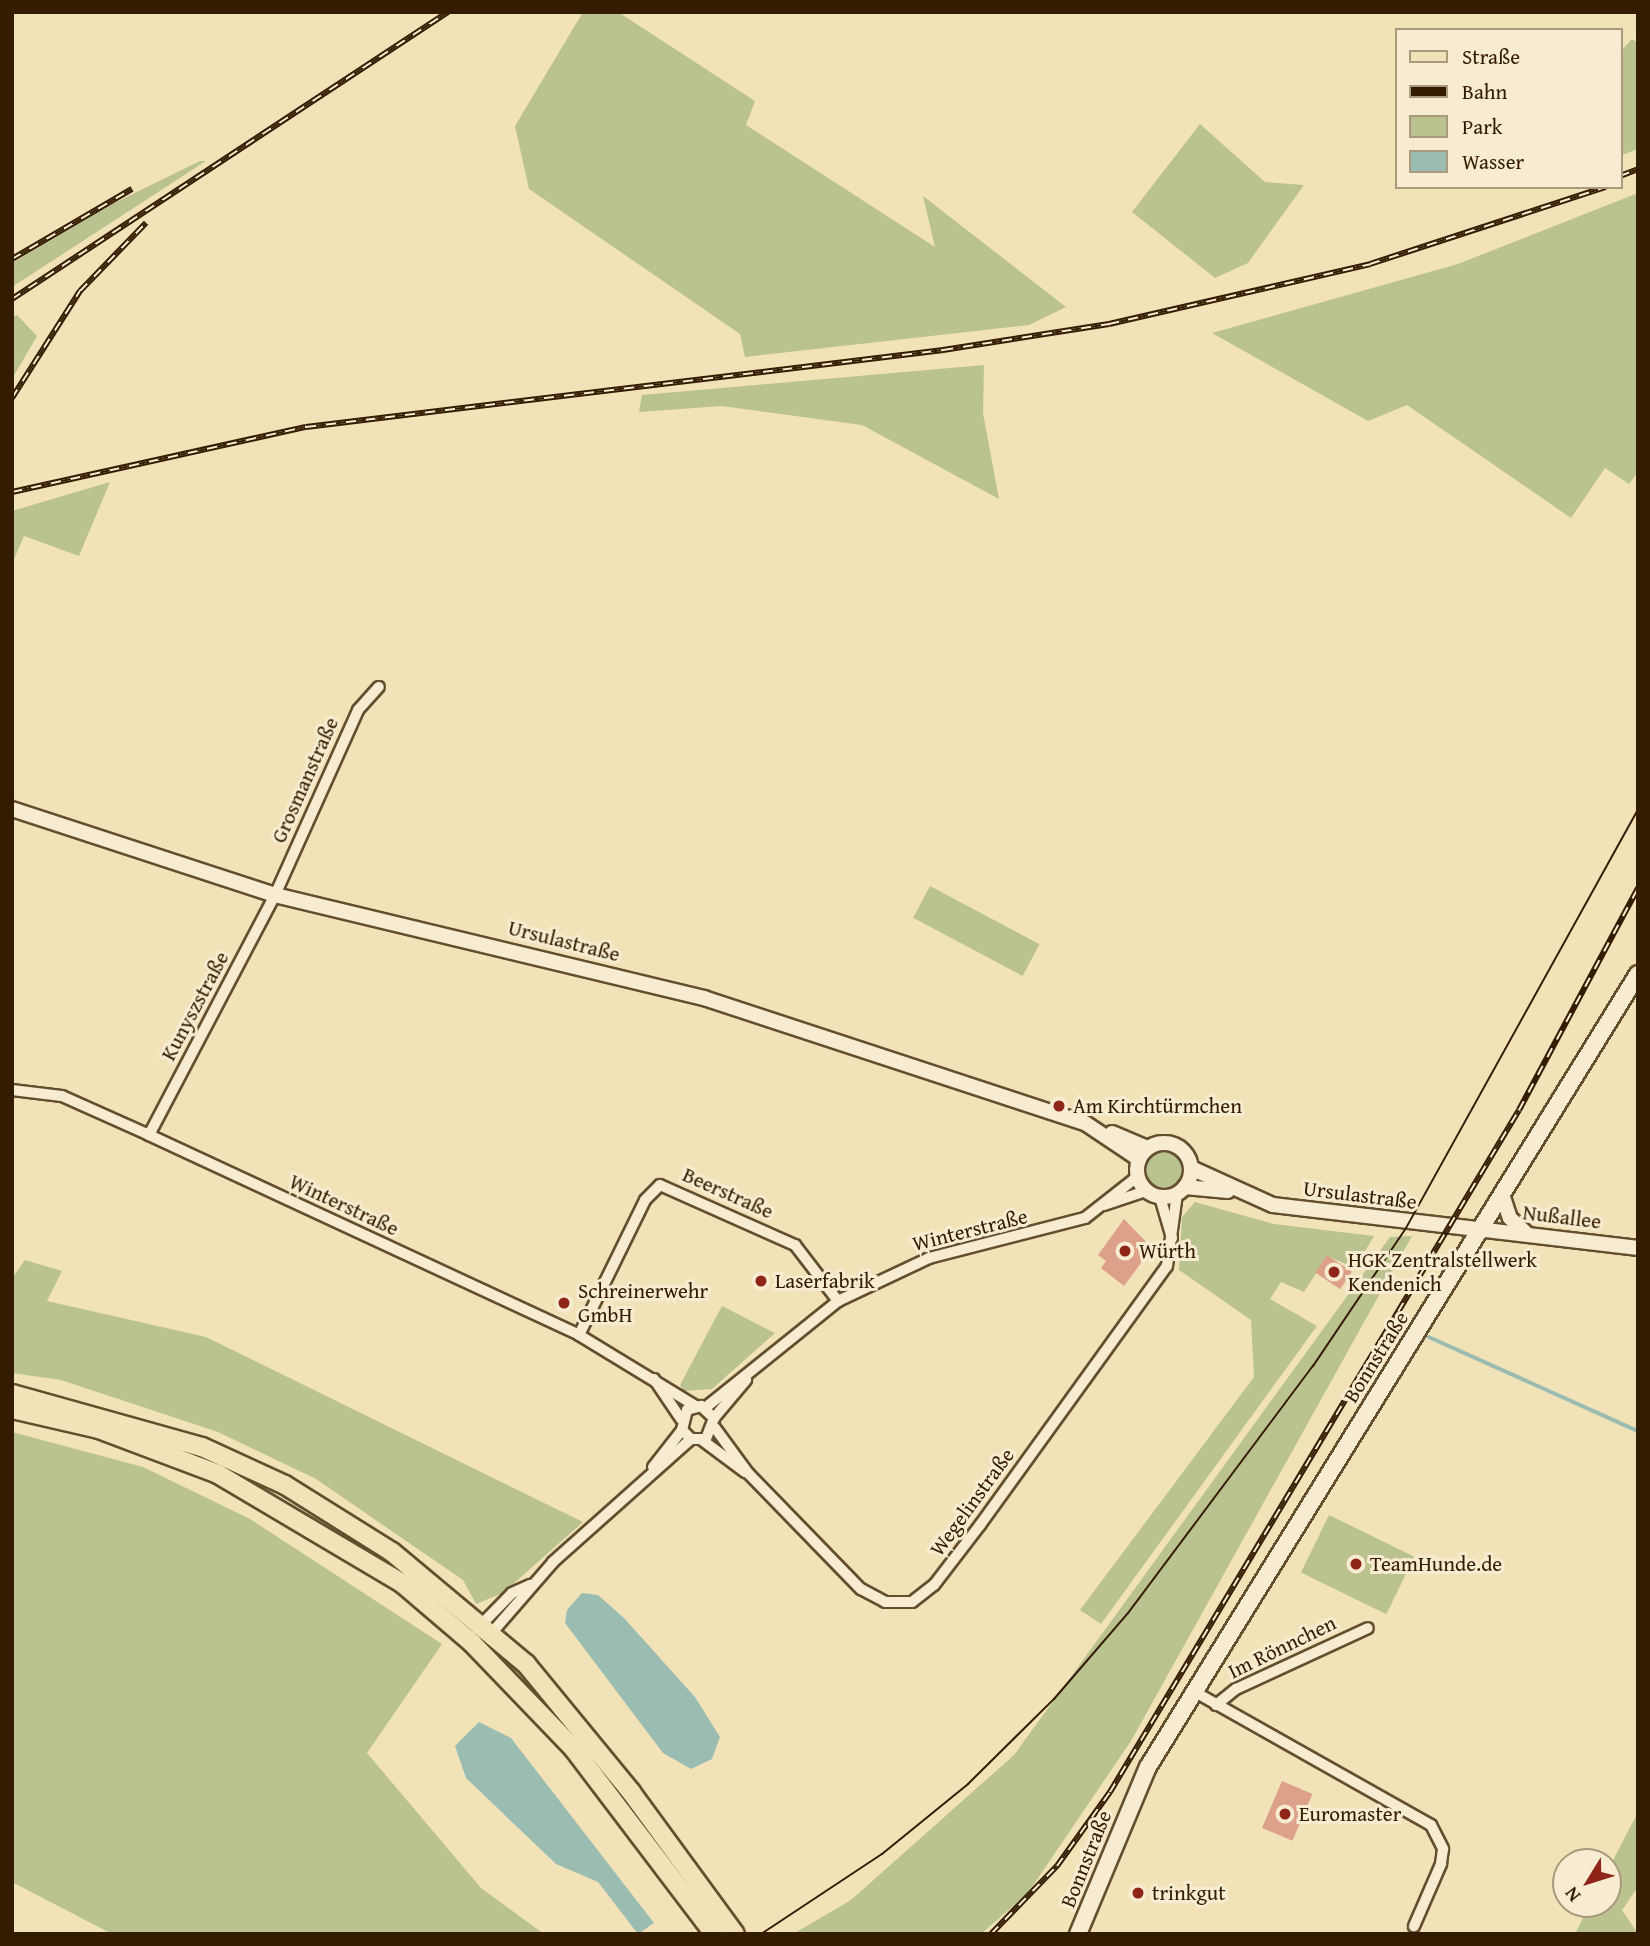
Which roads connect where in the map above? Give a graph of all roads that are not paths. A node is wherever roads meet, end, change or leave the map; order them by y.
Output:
1 (379, 687) dead end
2 (12, 809) edge
3 (275, 895) junction
4 (1638, 974) edge
5 (12, 1090) edge
6 (149, 1135) junction
7 (1144, 1153) junction
8 (1191, 1168) junction
9 (1137, 1177) junction
10 (1146, 1191) junction
11 (1181, 1191) junction
12 (1237, 1192) junction
13 (1502, 1194) junction
14 (1160, 1197) junction
15 (1104, 1205) junction
16 (1480, 1230) junction
17 (1526, 1233) junction
18 (1172, 1238) junction
19 (1638, 1248) edge
20 (838, 1301) junction
21 (579, 1335) junction
22 (749, 1375) junction
23 (653, 1377) junction
24 (12, 1394) edge
25 (701, 1407) junction
26 (12, 1409) edge
27 (715, 1423) junction
28 (682, 1425) junction
29 (696, 1440) junction
30 (652, 1470) junction
31 (748, 1473) junction
32 (530, 1586) junction
33 (481, 1621) junction
34 (1368, 1628) dead end
35 (495, 1634) junction
36 (472, 1643) junction
37 (1195, 1692) junction
38 (1216, 1705) junction
39 (1413, 1926) dead end
40 (714, 1934) edge
41 (735, 1934) edge
42 (1078, 1934) edge

1 - 3 street, Grosmanstraße
2 - 3 street, Ursulastraße
3 - 6 street, Kunyszstraße
3 - 7 street, Ursulastraße
4 - 13 main road, Bonnstraße
5 - 6 street, Winterstraße
6 - 21 street, Winterstraße
7 - 8 street, Ursulastraße
7 - 9 street
8 - 11 street
8 - 12 street, Ursulastraße
9 - 10 street
9 - 15 street, Winterstraße
10 - 14 street
10 - 15 street, Winterstraße
11 - 12 street, Ursulastraße
11 - 14 street, Ursulastraße
11 - 18 street, Wegelinstraße
12 - 16 street, Ursulastraße
13 - 16 main road, Bonnstraße
13 - 17 street
14 - 18 street
15 - 20 street, Winterstraße
16 - 17 street, Nußallee
16 - 37 main road, Bonnstraße
17 - 19 street, Nußallee
18 - 31 street, Wegelinstraße
20 - 21 street, Beerstraße
20 - 22 street, Winterstraße
21 - 23 street, Winterstraße
22 - 25 street, Winterstraße
22 - 27 street, Winterstraße
23 - 25 street, Winterstraße
23 - 28 street, Winterstraße
24 - 33 main road
25 - 27 street, Wegelinstraße
25 - 28 street
26 - 36 main road
27 - 29 street, Winterstraße
27 - 31 street, Wegelinstraße
28 - 29 street, Winterstraße
28 - 30 street
29 - 30 street, Winterstraße
29 - 31 street, Wegelinstraße
30 - 32 street
32 - 33 street
32 - 35 street
33 - 35 main road
33 - 36 street
34 - 38 street, Im Rönnchen
35 - 36 street
35 - 41 main road
36 - 40 main road
37 - 38 street
37 - 42 main road, Bonnstraße
38 - 39 street

